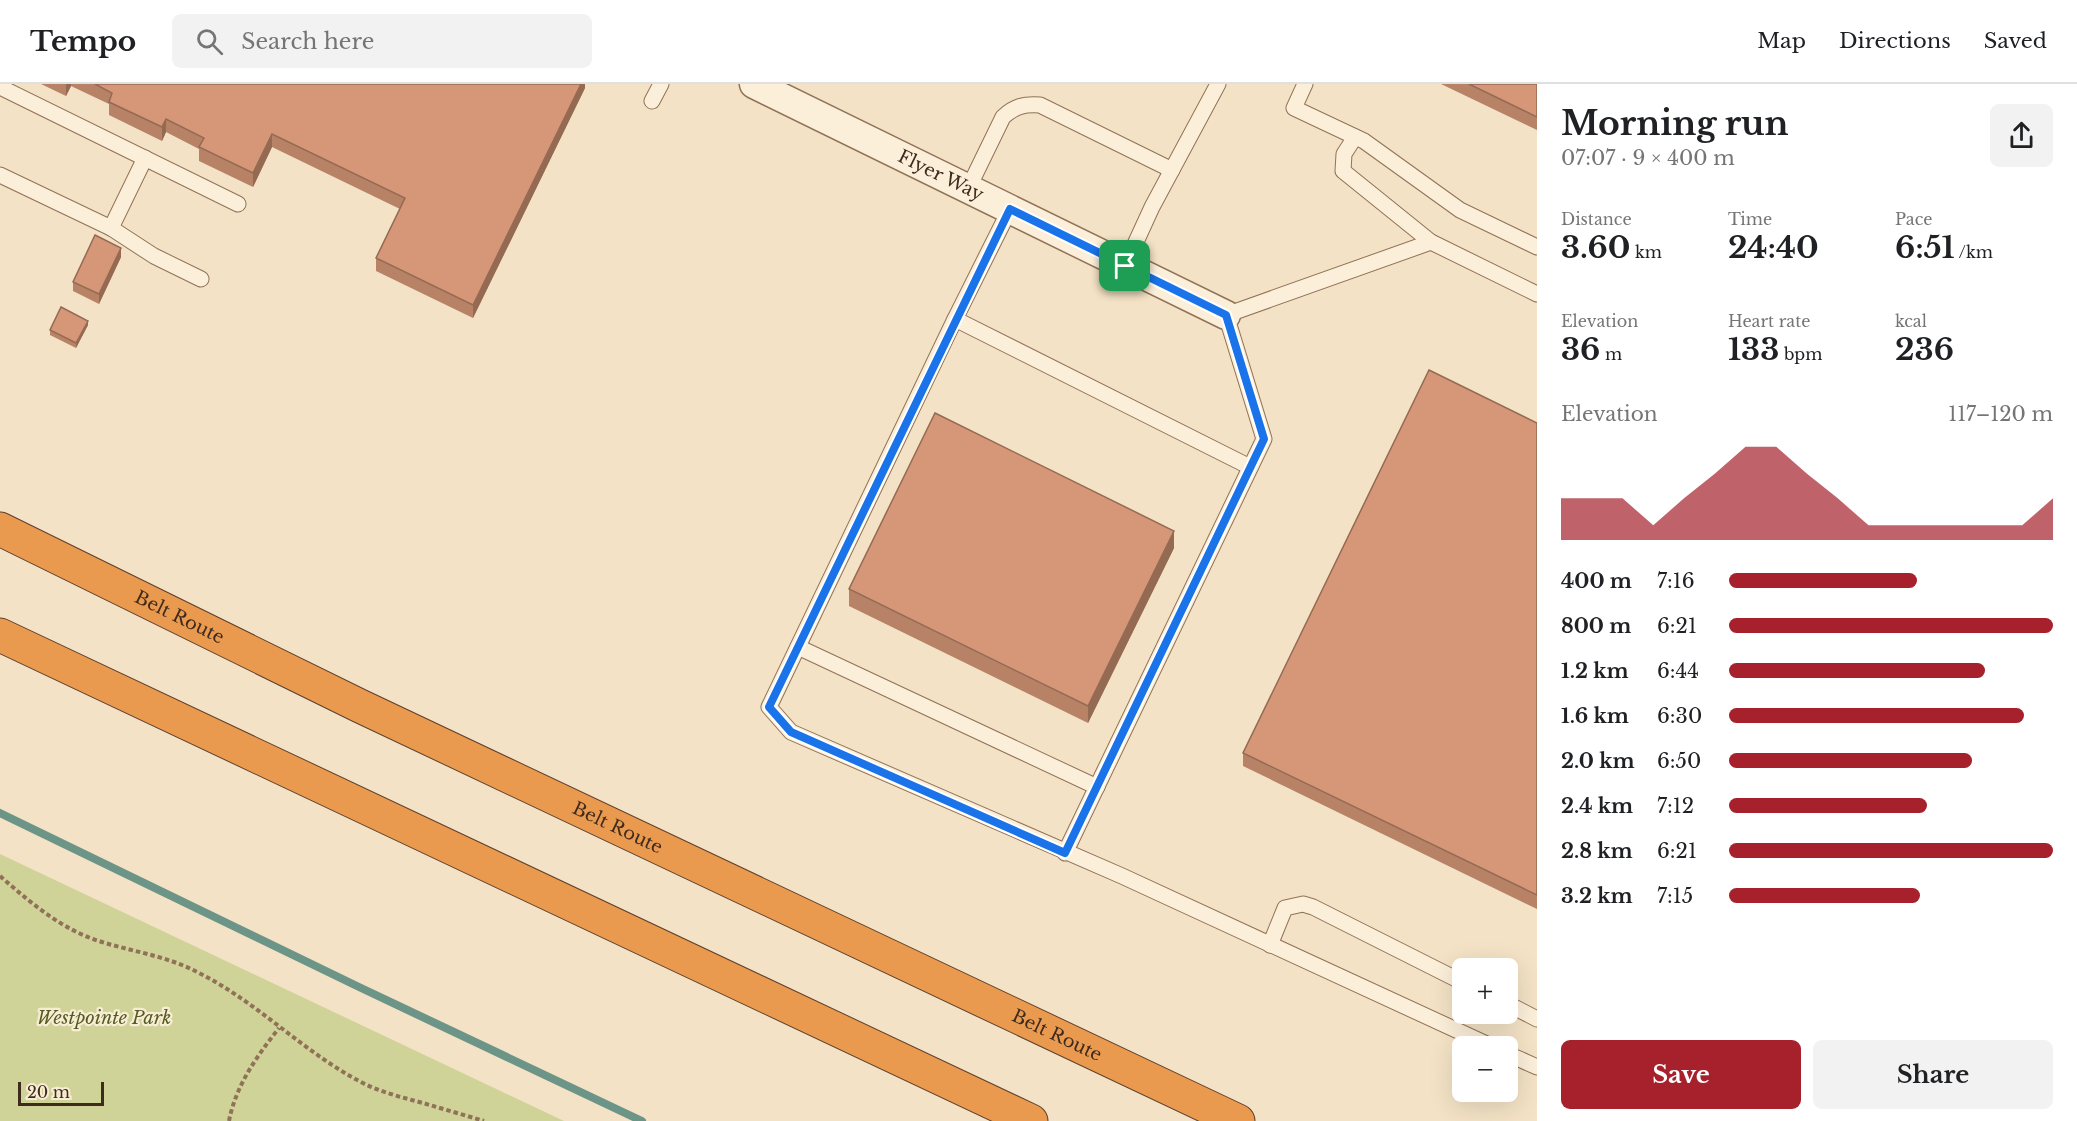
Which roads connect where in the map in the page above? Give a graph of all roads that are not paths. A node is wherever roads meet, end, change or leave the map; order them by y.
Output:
1 (661, 84) edge
2 (754, 84) edge
3 (1218, 84) edge
4 (1305, 84) edge
5 (0, 87) edge
6 (652, 101) dead end
7 (1355, 137) junction
8 (145, 158) junction
9 (1172, 170) junction
10 (0, 175) edge
11 (968, 189) junction
12 (238, 204) dead end
13 (1010, 209) junction
14 (111, 228) junction
15 (1431, 242) junction
16 (1537, 247) edge
17 (1125, 266) junction
18 (201, 279) dead end
19 (1537, 294) edge
20 (1226, 315) junction
21 (955, 319) junction
22 (1250, 468) junction
23 (0, 529) edge
24 (0, 635) edge
25 (798, 647) junction
26 (1096, 787) junction
27 (1065, 853) junction
28 (1270, 945) junction
29 (1452, 977) edge
30 (1518, 1009) edge
31 (1537, 1019) edge
32 (1468, 1036) edge
33 (1518, 1058) edge
34 (1537, 1067) edge
35 (1030, 1121) edge
36 (1238, 1121) edge

1 - 6 lane
2 - 11 street, Flyer Way
3 - 9 lane
4 - 7 lane
5 - 8 lane
7 - 15 lane
7 - 16 lane
8 - 12 lane
8 - 14 lane
9 - 11 lane
9 - 17 lane
10 - 14 lane
11 - 13 street, Flyer Way
13 - 17 street, Flyer Way
13 - 21 lane
14 - 18 lane
15 - 19 lane
15 - 20 lane
17 - 20 street, Flyer Way
20 - 22 lane
21 - 22 lane
21 - 25 lane
22 - 26 lane
23 - 36 highway, Belt Route
24 - 35 highway
25 - 26 lane
25 - 27 lane
26 - 27 lane
27 - 28 lane
28 - 29 lane
28 - 32 lane
30 - 31 lane
33 - 34 lane

